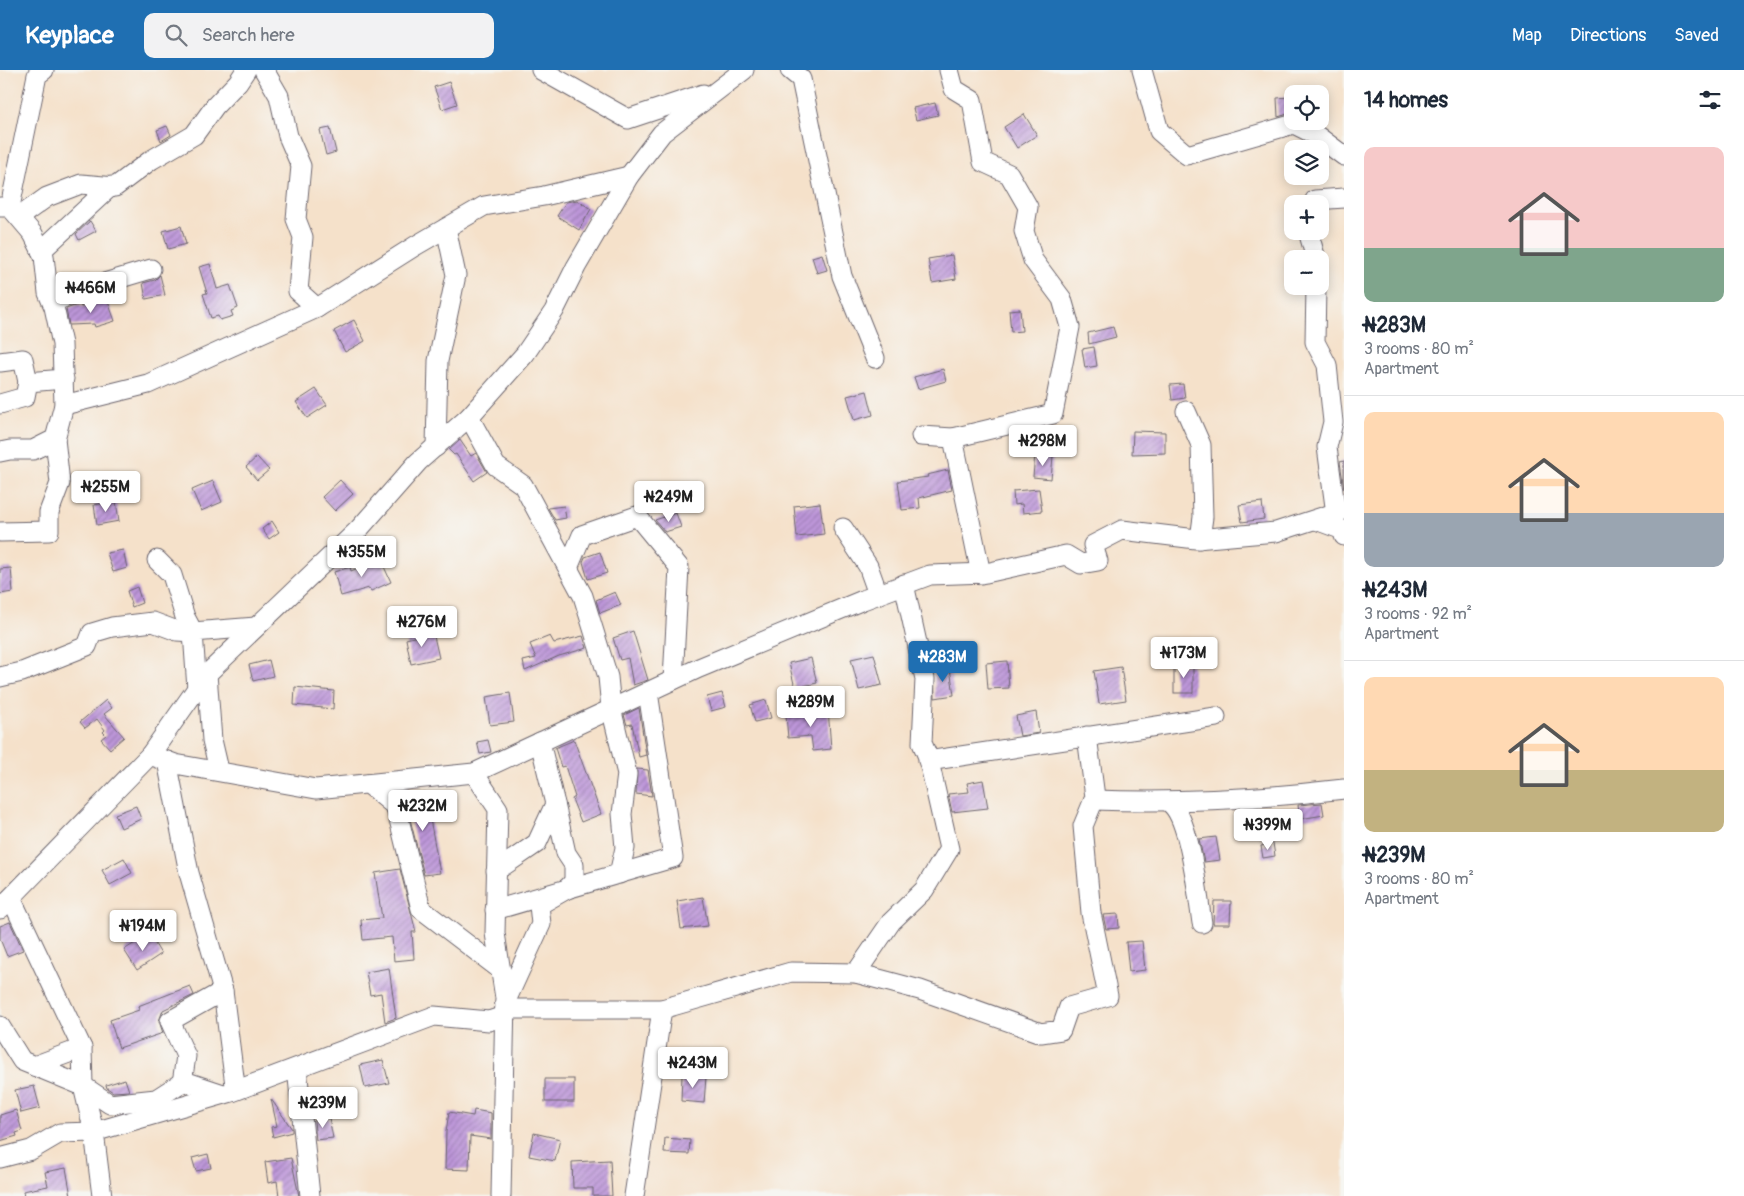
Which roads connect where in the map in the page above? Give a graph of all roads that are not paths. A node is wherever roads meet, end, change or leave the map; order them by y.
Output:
1 (44, 70) edge
2 (246, 70) edge
3 (264, 70) edge
4 (542, 70) edge
5 (744, 70) edge
6 (790, 70) edge
7 (948, 70) edge
8 (1148, 71) edge
9 (718, 89) junction
10 (1344, 156) edge
11 (629, 176) junction
12 (111, 186) junction
13 (1344, 198) edge
14 (1329, 199) edge
15 (10, 210) edge
16 (446, 228) junction
17 (41, 251) junction
18 (151, 269) dead end
19 (1316, 295) edge
20 (52, 302) junction
21 (317, 308) junction
22 (874, 358) dead end
23 (0, 362) edge
24 (64, 378) junction
25 (28, 382) junction
26 (0, 404) edge
27 (64, 405) junction
28 (1186, 410) dead end
29 (469, 417) junction
30 (921, 436) dead end
31 (954, 438) junction
32 (55, 439) junction
33 (436, 447) junction
34 (0, 452) edge
35 (1340, 512) edge
36 (1316, 520) junction
37 (843, 528) dead end
38 (0, 532) edge
39 (1344, 536) edge
40 (1200, 539) junction
41 (156, 560) dead end
42 (568, 568) junction
43 (982, 574) junction
44 (904, 584) junction
45 (878, 594) junction
46 (256, 627) junction
47 (193, 632) junction
48 (0, 677) edge
49 (673, 680) junction
50 (202, 681) junction
51 (648, 692) junction
52 (611, 708) junction
53 (1216, 717) dead end
54 (1087, 736) junction
55 (540, 742) junction
56 (159, 758) junction
57 (928, 760) junction
58 (219, 770) junction
59 (474, 773) junction
60 (368, 784) junction
61 (1344, 789) edge
62 (1094, 800) junction
63 (1170, 803) junction
64 (555, 804) junction
65 (496, 871) junction
66 (619, 874) junction
67 (567, 889) junction
68 (5, 904) edge
69 (495, 910) junction
70 (1202, 923) dead end
71 (501, 970) junction
72 (856, 973) junction
73 (223, 991) junction
74 (662, 1009) junction
75 (505, 1010) junction
76 (0, 1026) edge
77 (82, 1048) junction
78 (34, 1066) junction
79 (297, 1068) junction
80 (182, 1083) junction
81 (83, 1086) junction
82 (229, 1090) junction
83 (94, 1132) junction
84 (0, 1158) edge
85 (102, 1196) edge
86 (310, 1196) edge
87 (501, 1196) edge
88 (634, 1196) edge

1 - 15 street
2 - 12 street
3 - 21 street
4 - 9 street
5 - 9 street
6 - 22 street
7 - 31 street
8 - 10 street
9 - 11 street
11 - 16 street
11 - 29 street
12 - 15 street
12 - 17 street
13 - 14 street
15 - 17 street
16 - 21 street
16 - 33 street
17 - 20 street
18 - 20 street
19 - 35 street
20 - 24 street
21 - 27 street
23 - 25 street
24 - 25 street
24 - 27 street
25 - 26 street
27 - 32 street
28 - 40 street
29 - 33 street
29 - 42 street
30 - 31 street
31 - 43 street
32 - 34 street
32 - 38 street
33 - 46 street
35 - 36 street
36 - 39 street
36 - 40 street
37 - 45 street
40 - 43 street
41 - 47 street
42 - 49 street
42 - 52 street
43 - 44 street
44 - 45 street
44 - 57 street
45 - 49 street
46 - 47 street
46 - 50 street
47 - 48 street
47 - 50 street
49 - 51 street
50 - 56 street
50 - 58 street
51 - 52 street
51 - 66 street
52 - 55 street
52 - 66 street
53 - 54 street
54 - 57 street
54 - 62 street
55 - 59 street
55 - 64 street
56 - 58 street
56 - 68 street
56 - 73 street
57 - 72 street
58 - 60 street
59 - 60 street
59 - 65 street
60 - 71 street
61 - 63 street
62 - 63 street
62 - 72 street
63 - 70 street
64 - 65 street
64 - 67 street
65 - 69 street
66 - 67 street
67 - 69 street
67 - 75 street
68 - 77 street
69 - 71 street
71 - 75 street
72 - 74 street
73 - 80 street
73 - 82 street
74 - 75 street
74 - 88 street
75 - 79 street
75 - 87 street
76 - 78 street
77 - 78 street
77 - 81 street
78 - 81 street
79 - 82 street
79 - 86 street
80 - 81 street
80 - 82 street
81 - 83 street
82 - 83 street
83 - 84 street
83 - 85 street

